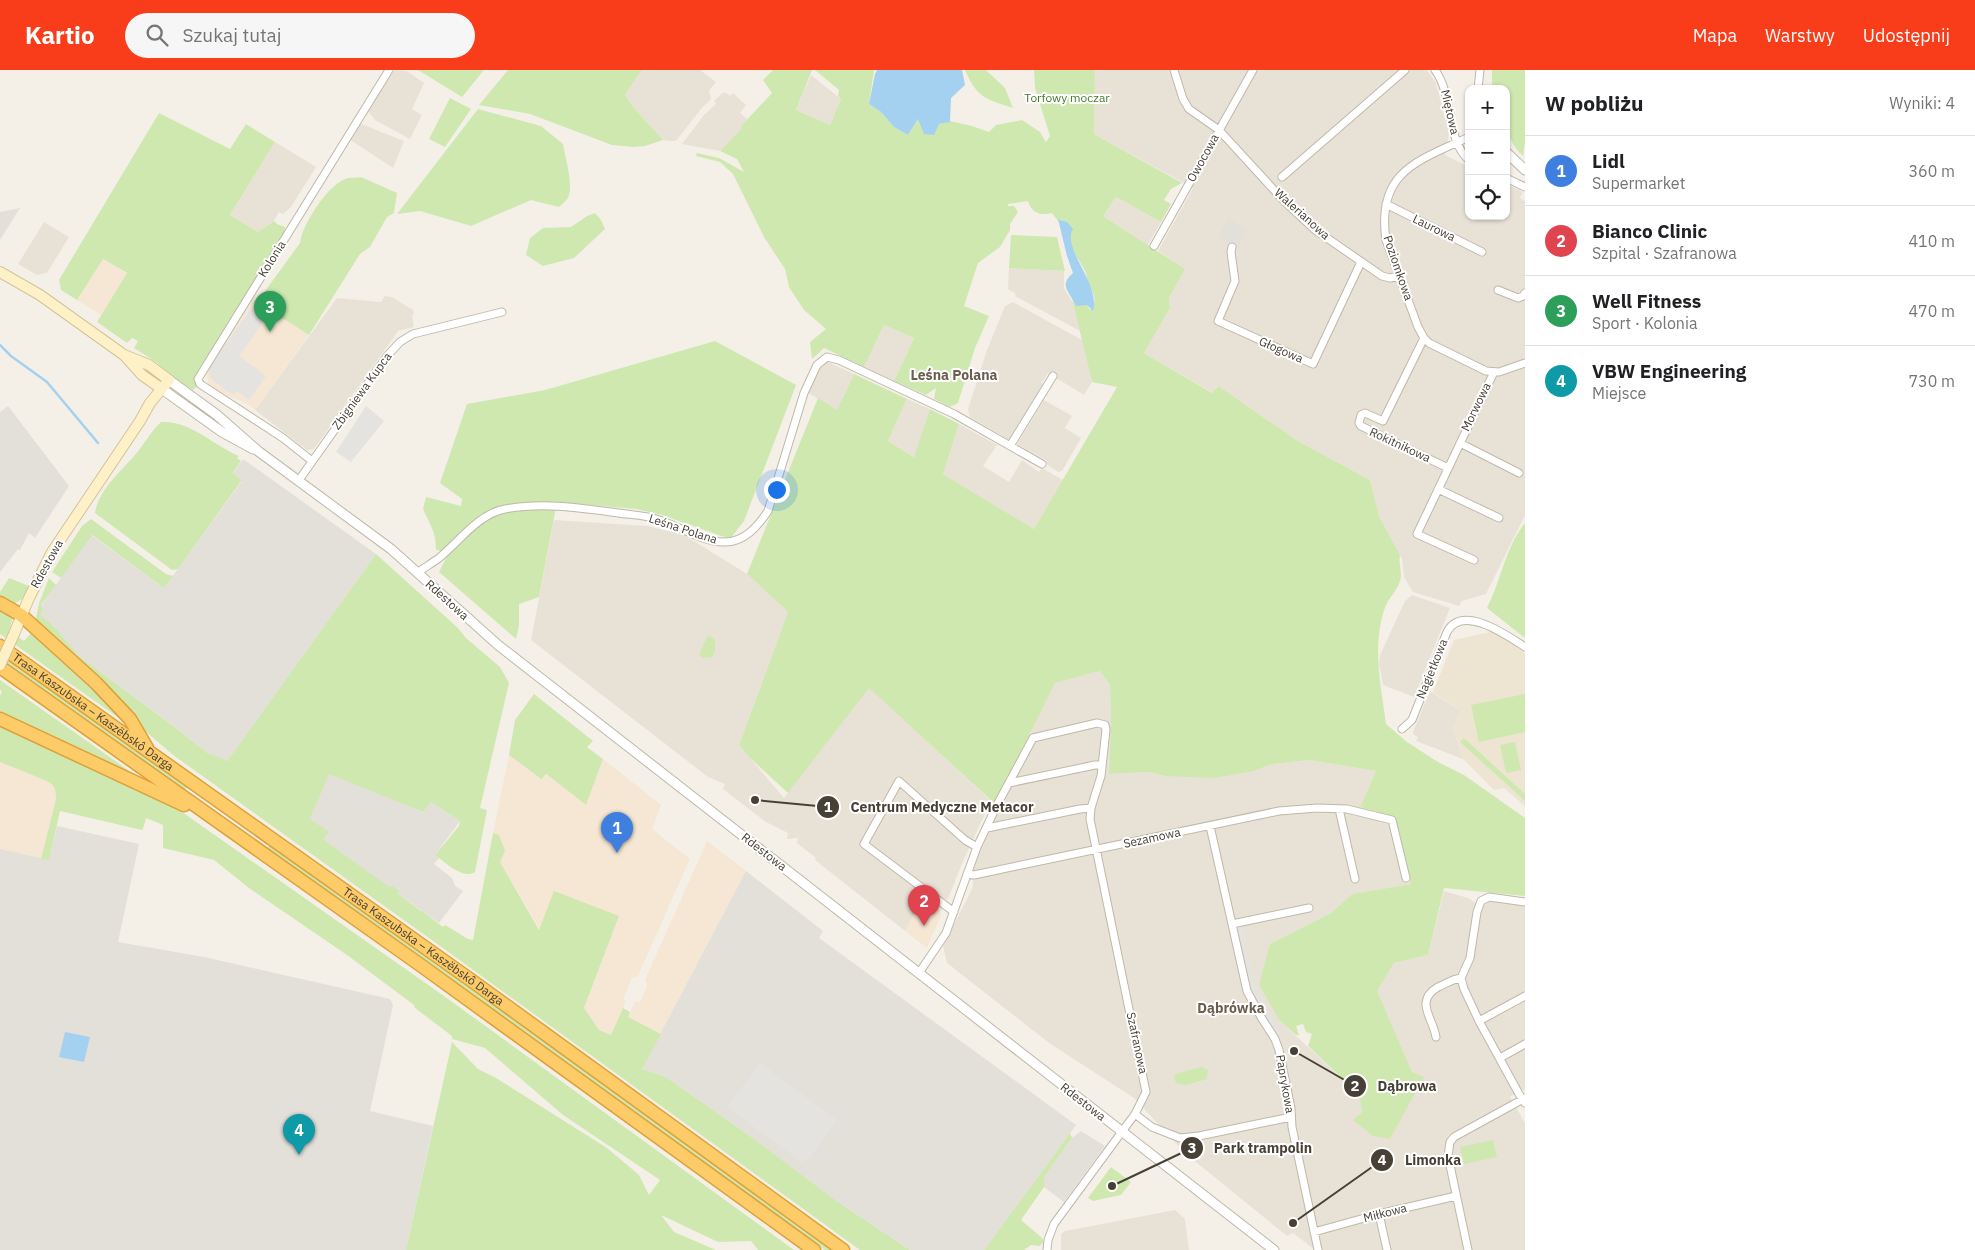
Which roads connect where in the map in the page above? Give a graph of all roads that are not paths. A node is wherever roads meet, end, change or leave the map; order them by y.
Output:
1 (389, 70) edge
2 (1174, 70) edge
3 (1253, 70) edge
4 (1405, 70) edge
5 (1435, 70) edge
6 (1480, 70) edge
7 (1478, 85) edge
8 (1219, 130) junction
9 (1465, 139) edge
10 (1457, 143) junction
11 (1465, 156) edge
12 (1510, 156) edge
13 (1525, 170) edge
14 (1282, 177) dead end
15 (1510, 180) edge
16 (1525, 188) edge
17 (1386, 204) junction
18 (1154, 246) dead end
19 (1232, 247) dead end
20 (1482, 252) dead end
21 (1361, 262) junction
22 (0, 272) edge
23 (1400, 276) junction
24 (1498, 290) dead end
25 (1525, 293) edge
26 (502, 312) dead end
27 (1424, 338) junction
28 (124, 355) junction
29 (1525, 363) edge
30 (1494, 372) junction
31 (1053, 376) dead end
32 (169, 380) junction
33 (162, 389) junction
34 (1460, 443) junction
35 (1010, 446) junction
36 (258, 451) junction
37 (312, 461) junction
38 (1042, 464) dead end
39 (1448, 468) junction
40 (1519, 473) dead end
41 (299, 480) junction
42 (1438, 489) junction
43 (1499, 518) dead end
44 (1474, 560) dead end
45 (417, 573) junction
46 (0, 603) edge
47 (21, 615) junction
48 (0, 646) edge
49 (1525, 648) edge
50 (0, 666) edge
51 (0, 720) edge
52 (1402, 729) dead end
53 (150, 752) junction
54 (1102, 765) junction
55 (1009, 783) junction
56 (1091, 808) junction
57 (1339, 809) junction
58 (214, 818) junction
59 (1210, 826) junction
60 (987, 828) junction
61 (977, 848) junction
62 (1096, 850) junction
63 (967, 874) junction
64 (1355, 878) dead end
65 (1406, 878) dead end
66 (1525, 902) edge
67 (1309, 908) dead end
68 (954, 912) junction
69 (1232, 924) junction
70 (918, 973) junction
71 (1461, 976) junction
72 (1525, 996) edge
73 (1479, 1020) junction
74 (1436, 1037) dead end
75 (1525, 1044) edge
76 (1500, 1058) junction
77 (1524, 1100) edge
78 (1135, 1114) junction
79 (1291, 1117) junction
80 (1121, 1131) junction
81 (1456, 1196) junction
82 (1379, 1214) junction
83 (1314, 1232) junction
84 (814, 1250) edge
85 (843, 1250) edge
86 (1047, 1250) edge
87 (1274, 1250) edge
88 (1318, 1250) edge
89 (1387, 1250) edge
90 (1468, 1250) edge

1 - 37 street, Kolonia
2 - 8 street, Walerianowa
3 - 8 street, Owocowa
4 - 14 street, Walerianowa
5 - 10 street, Miętowa
6 - 7 street
8 - 18 street, Owocowa
8 - 21 street, Walerianowa
9 - 10 street, Miętowa
10 - 11 street
10 - 17 street, Poziomkowa
12 - 13 street
15 - 16 street
17 - 20 street, Laurowa
17 - 23 street, Poziomkowa
19 - 21 street, Głogowa
21 - 23 street, Walerianowa
22 - 28 main road, Rdestowa
23 - 27 street, Poziomkowa
24 - 25 street
26 - 37 street, Zbigniewa Kupca
27 - 30 street
27 - 39 street, Rokitnikowa
28 - 32 main road, Rdestowa
28 - 33 main road, Rdestowa
29 - 30 street
30 - 34 street, Morwowa
31 - 35 street
32 - 33 main road, Rdestowa
32 - 36 street, Rdestowa
33 - 36 street, Rdestowa
33 - 47 main road, Rdestowa
34 - 39 street, Morwowa
34 - 40 street, Morwowa
35 - 38 street, Leśna Polana
35 - 45 street, Leśna Polana
36 - 41 street, Rdestowa
37 - 41 street, Zbigniewa Kupca
39 - 42 street, Morwowa
41 - 45 street, Rdestowa
42 - 43 street
42 - 44 street, Morwowa
45 - 70 street, Rdestowa
46 - 47 highway
47 - 50 main road, Rdestowa, bridge
47 - 53 highway
48 - 53 highway, Trasa Kaszubska – Kaszëbskô Darga
49 - 52 street, Nagietkowa
50 - 58 highway, Trasa Kaszubska – Kaszëbskô Darga
51 - 58 highway
53 - 85 highway, Trasa Kaszubska – Kaszëbskô Darga
54 - 55 street
54 - 55 street, Szafranowa
54 - 56 street, Szafranowa
55 - 60 street, Szafranowa
56 - 60 street
56 - 62 street, Szafranowa
57 - 59 street, Sezamowa
57 - 64 street
57 - 65 street, Sezamowa
58 - 84 highway, Trasa Kaszubska – Kaszëbskô Darga
59 - 62 street, Sezamowa
59 - 69 street, Paprykowa
60 - 61 street, Szafranowa
61 - 63 street, Szafranowa
61 - 68 street
62 - 63 street, Sezamowa
62 - 78 street, Szafranowa
63 - 68 street, Szafranowa
66 - 71 street
67 - 69 street
68 - 70 street, Szafranowa
69 - 79 street, Paprykowa
70 - 80 street, Rdestowa
71 - 73 street
71 - 74 street
72 - 73 street
73 - 76 street
75 - 76 street
76 - 77 street
77 - 81 street
78 - 79 street
78 - 80 street, Szafranowa
79 - 83 street, Paprykowa
80 - 86 street, Szafranowa
80 - 87 street, Rdestowa
81 - 82 street, Miłkowa
81 - 90 street
82 - 83 street, Miłkowa
82 - 89 street
83 - 88 street, Paprykowa

